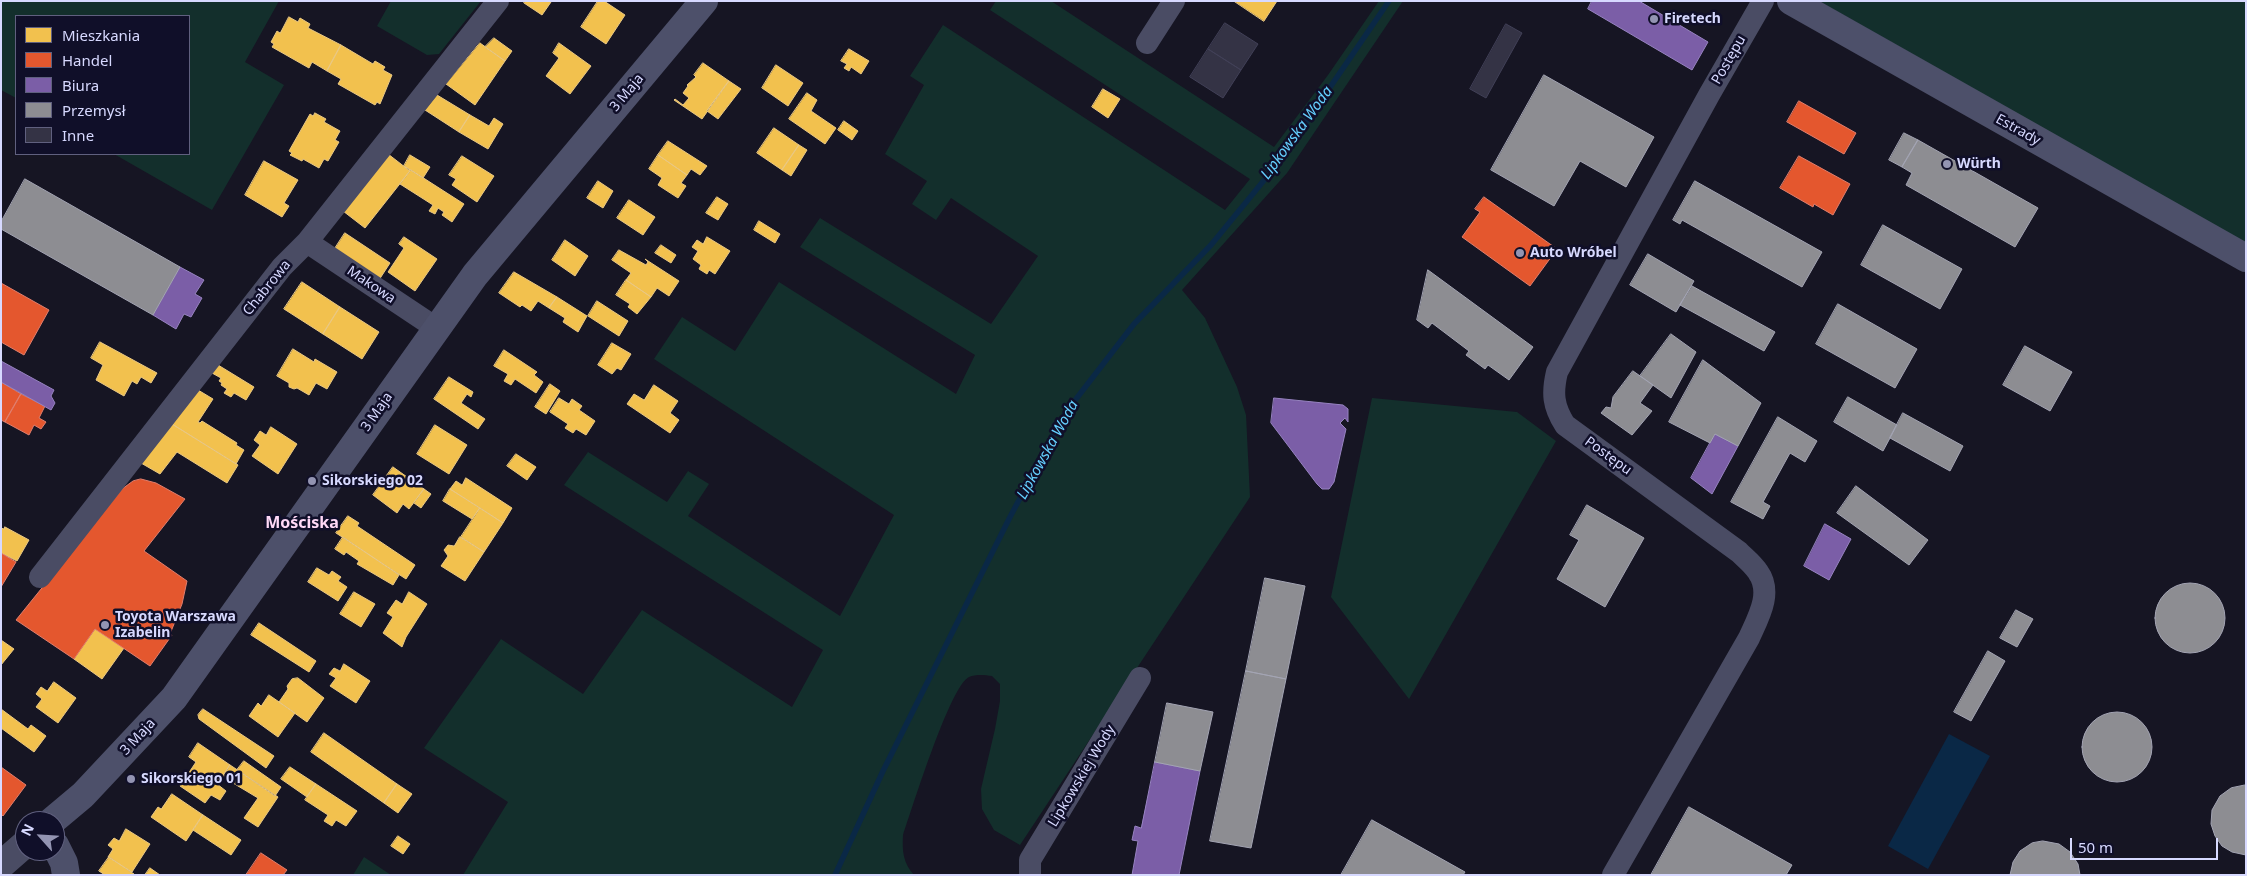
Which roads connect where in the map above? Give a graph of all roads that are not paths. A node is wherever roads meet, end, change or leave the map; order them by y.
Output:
1 (498, 1) edge
2 (704, 1) edge
3 (1174, 1) edge
4 (1763, 1) edge
5 (1791, 1) edge
6 (1147, 44) dead end
7 (307, 242) junction
8 (2246, 258) edge
9 (436, 328) junction
10 (40, 577) dead end
11 (1140, 678) dead end
12 (63, 811) edge
13 (15, 853) edge
14 (63, 861) edge
15 (1, 866) edge
16 (66, 875) edge
17 (1030, 875) edge
18 (1613, 875) edge

1 - 7 street, Chabrowa
2 - 9 main road, 3 Maja
3 - 6 street
4 - 18 street, Postępu
5 - 8 main road, Estrady
7 - 9 street, Makowa
7 - 10 street, Chabrowa
9 - 12 main road, 3 Maja
11 - 17 street, Lipkowskiej Wody
13 - 15 street
14 - 16 main road

